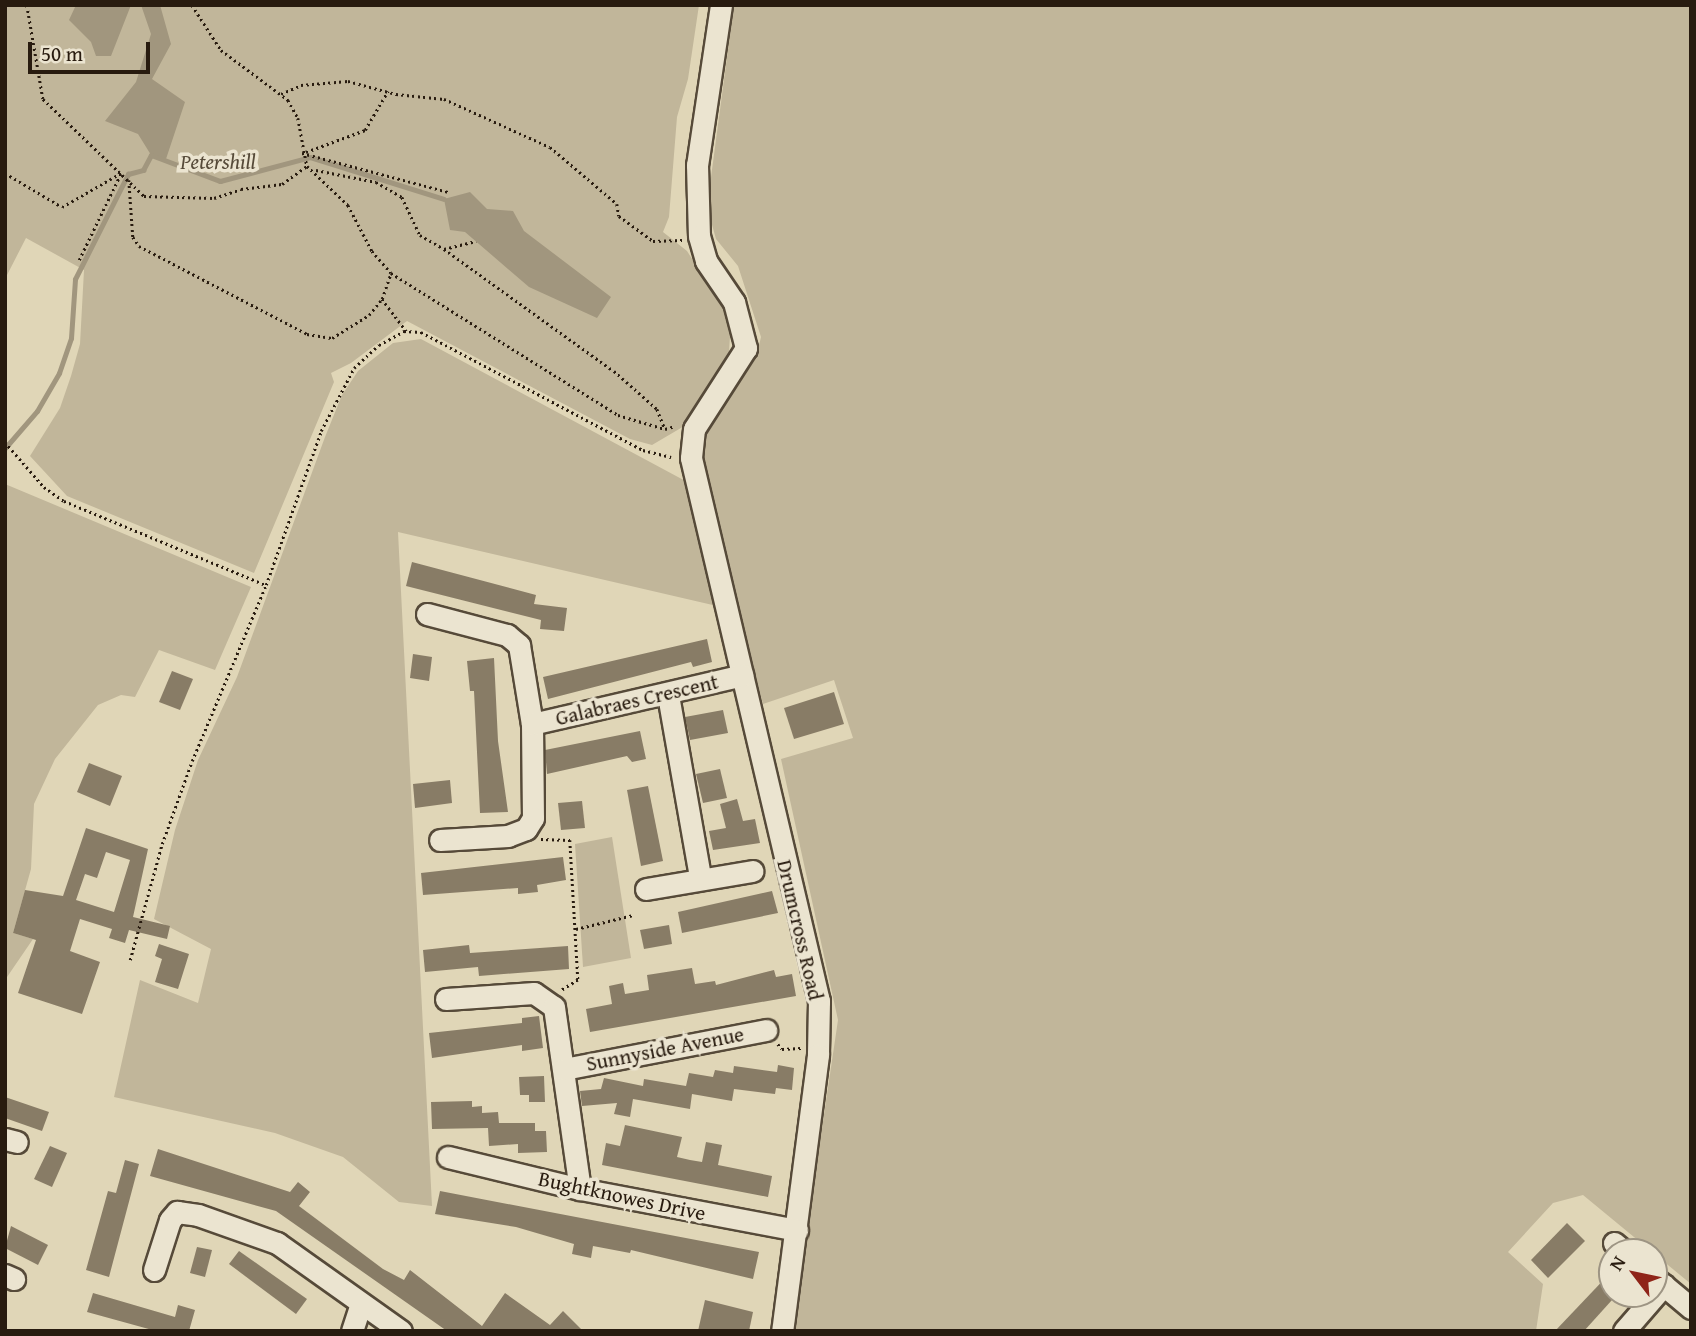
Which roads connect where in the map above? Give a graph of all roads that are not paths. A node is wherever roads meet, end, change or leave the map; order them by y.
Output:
1 (721, 5) edge
2 (427, 614) dead end
3 (742, 675) junction
4 (667, 695) junction
5 (532, 724) junction
6 (440, 840) dead end
7 (752, 870) dead end
8 (700, 877) junction
9 (646, 889) dead end
10 (446, 999) dead end
11 (766, 1030) road end
12 (564, 1069) junction
13 (448, 1157) dead end
14 (580, 1189) junction
15 (797, 1230) junction
16 (154, 1270) dead end
17 (1668, 1289) edge
18 (361, 1304) junction
19 (1640, 1308) edge
20 (1691, 1308) edge
21 (352, 1331) edge
22 (401, 1331) edge
23 (782, 1331) edge
24 (1624, 1331) edge

1 - 3 street, Drumcross Road
2 - 5 street, Galabraes Crescent
3 - 4 street, Galabraes Crescent
3 - 15 street, Drumcross Road
4 - 5 street, Galabraes Crescent
4 - 8 street
5 - 6 street, Galabraes Crescent
7 - 8 street
8 - 9 street
10 - 12 street, Sunnyside Avenue
11 - 12 street, Sunnyside Avenue
12 - 14 street, Sunnyside Avenue
13 - 14 street, Bughtknowes Drive
14 - 15 street, Bughtknowes Drive
15 - 23 street, Drumcross Road
16 - 18 street
17 - 20 street
18 - 21 street
18 - 22 street
19 - 24 street

